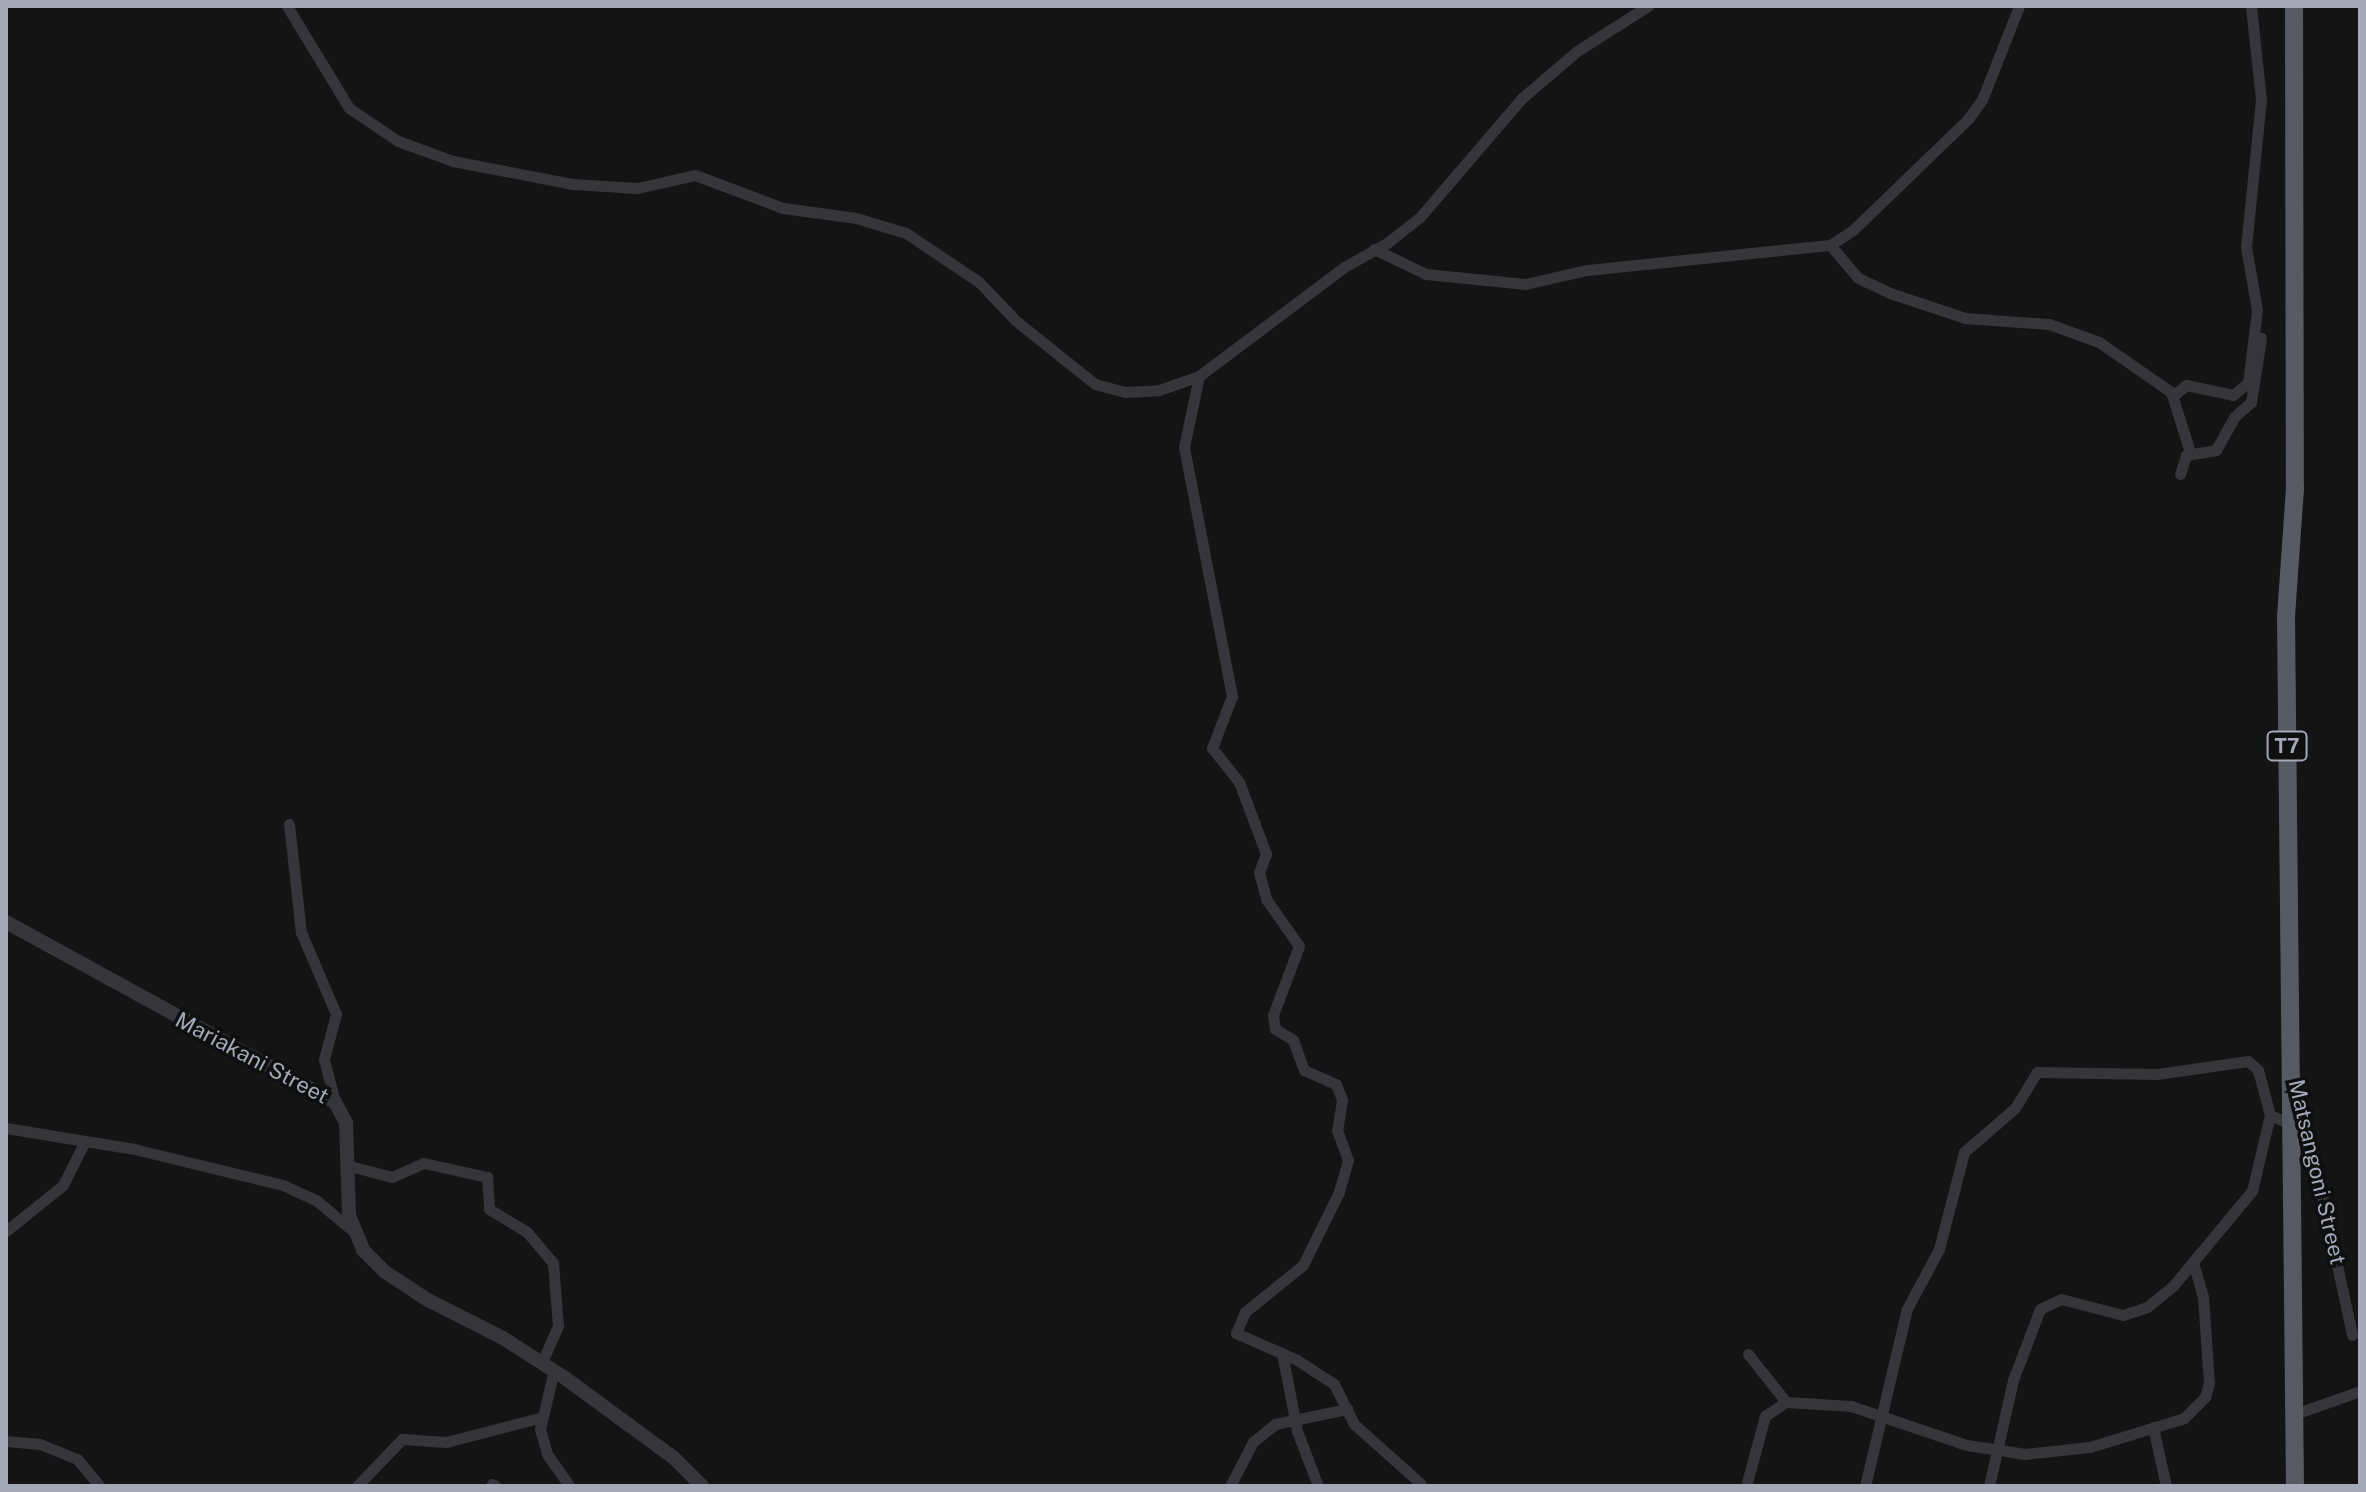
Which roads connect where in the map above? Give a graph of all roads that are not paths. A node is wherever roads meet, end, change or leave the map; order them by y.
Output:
1 (287, 6) edge
2 (1648, 6) edge
3 (2019, 6) edge
4 (2251, 6) edge
5 (2294, 6) edge
6 (1830, 245) junction
7 (1374, 249) junction
8 (2257, 310) junction
9 (1199, 376) junction
10 (2173, 396) junction
11 (2190, 452) junction
12 (2180, 474) dead end
13 (289, 824) dead end
14 (6, 922) edge
15 (2291, 1056) junction
16 (335, 1102) junction
17 (2270, 1115) junction
18 (2291, 1124) junction
19 (6, 1128) edge
20 (85, 1141) junction
21 (346, 1165) junction
22 (6, 1231) edge
23 (353, 1231) junction
24 (2194, 1265) junction
25 (2352, 1335) dead end
26 (1282, 1353) junction
27 (1748, 1354) dead end
28 (548, 1366) junction
29 (2360, 1391) edge
30 (1786, 1402) junction
31 (1347, 1409) junction
32 (2292, 1415) junction
33 (539, 1418) junction
34 (1885, 1418) junction
35 (1295, 1421) junction
36 (2153, 1427) junction
37 (6, 1441) edge
38 (2000, 1451) junction
39 (1421, 1484) dead end
40 (100, 1486) edge
41 (357, 1486) edge
42 (569, 1486) edge
43 (702, 1486) edge
44 (1230, 1486) edge
45 (1318, 1486) edge
46 (1746, 1486) edge
47 (1865, 1486) edge
48 (1989, 1486) edge
49 (2166, 1486) edge
50 (2295, 1486) edge

1 - 9 street
2 - 7 street
3 - 6 street
4 - 8 street
5 - 15 highway, T7
6 - 7 street
6 - 10 street
7 - 9 street
8 - 10 street
8 - 11 street
9 - 26 street
10 - 11 street
11 - 12 street
13 - 16 street
14 - 16 street, Mariakani Street
15 - 18 highway, T7
15 - 25 street, Matsangoni Street
16 - 21 street, Mariakani Street
17 - 18 street
17 - 24 street
17 - 34 street
18 - 32 highway, T7
19 - 20 street
20 - 22 street
20 - 23 street
21 - 23 street, Mariakani Street
21 - 28 street
23 - 28 street
24 - 36 street
24 - 38 street
26 - 31 street
26 - 35 street
27 - 30 street
28 - 33 street
28 - 43 street
29 - 32 street
30 - 34 street
30 - 46 street
31 - 35 street
31 - 39 street
32 - 50 highway, T7
33 - 41 street
33 - 42 street
34 - 38 street
34 - 47 street
35 - 44 street
35 - 45 street
36 - 38 street
36 - 49 street
37 - 40 street
38 - 48 street

